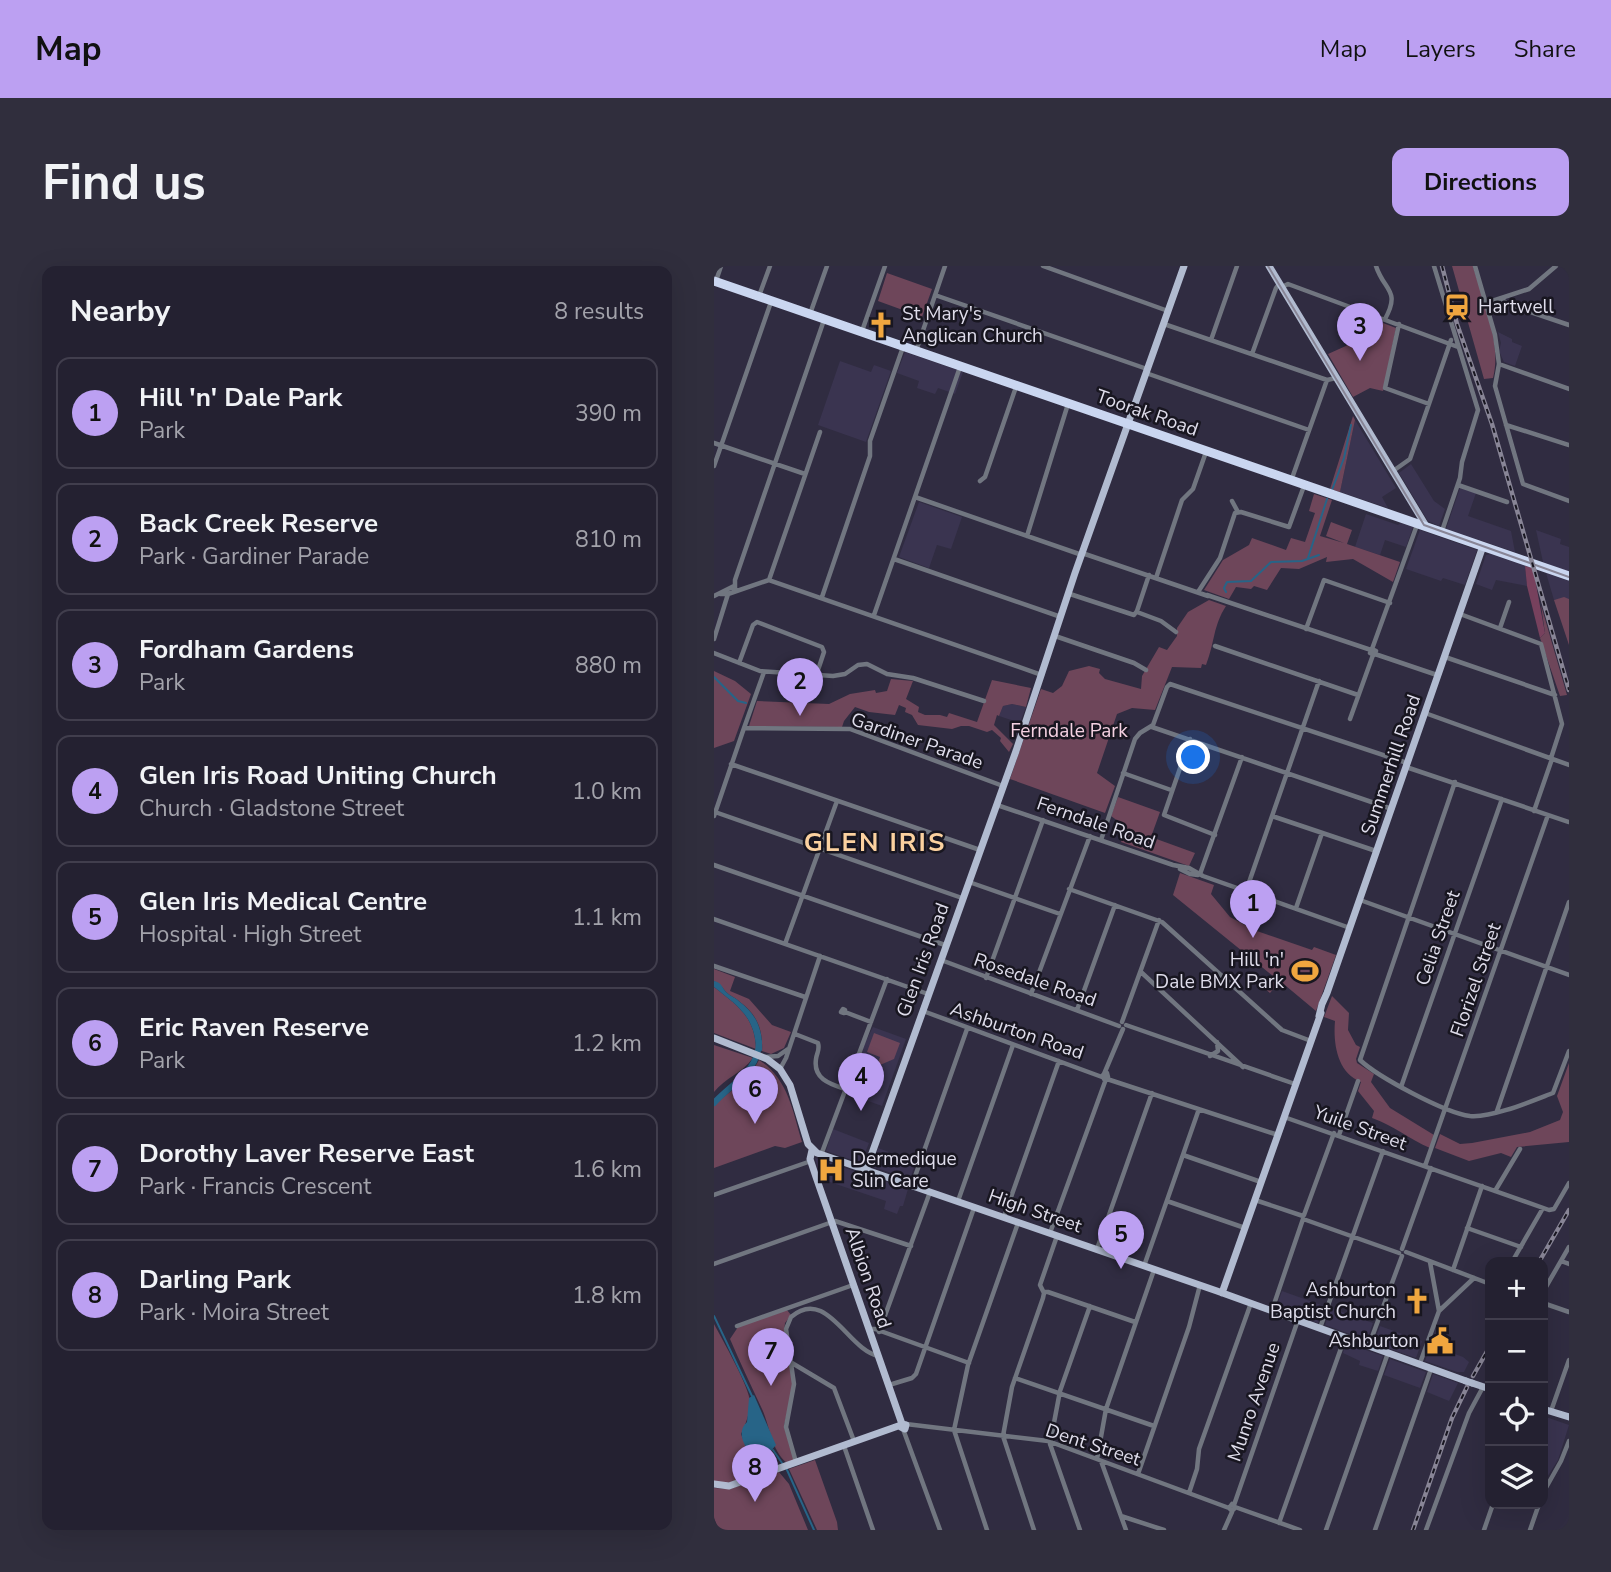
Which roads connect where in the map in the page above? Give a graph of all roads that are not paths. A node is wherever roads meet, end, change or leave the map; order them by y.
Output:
1 (721, 266) edge
2 (770, 266) edge
3 (827, 266) edge
4 (884, 266) edge
5 (946, 266) edge
6 (1043, 266) edge
7 (1184, 266) edge
8 (1237, 266) edge
9 (1269, 266) edge
10 (1376, 266) edge
11 (1434, 266) edge
12 (1475, 266) edge
13 (1556, 266) edge
14 (715, 282) edge
15 (1281, 285) junction
16 (935, 295) junction
17 (759, 297) junction
18 (1502, 299) junction
19 (771, 301) junction
20 (1486, 303) junction
21 (1168, 311) junction
22 (810, 314) junction
23 (1385, 319) junction
24 (825, 320) junction
25 (1164, 323) junction
26 (1399, 324) junction
27 (1569, 325) edge
28 (862, 332) junction
29 (1211, 340) junction
30 (1452, 341) junction
31 (903, 347) junction
32 (916, 351) junction
33 (1252, 354) junction
34 (1499, 364) junction
35 (960, 366) junction
36 (1147, 371) junction
37 (1336, 378) junction
38 (1327, 380) junction
39 (1016, 386) junction
40 (1569, 389) edge
41 (1068, 404) junction
42 (1429, 404) junction
43 (1128, 425) junction
44 (1506, 425) junction
45 (1309, 430) junction
46 (820, 432) dead end
47 (714, 443) edge
48 (721, 445) junction
49 (1569, 445) edge
50 (1206, 452) junction
51 (775, 464) junction
52 (714, 466) edge
53 (1392, 471) junction
54 (805, 474) junction
55 (981, 481) dead end
56 (1291, 481) junction
57 (1304, 485) junction
58 (1458, 485) junction
59 (915, 497) junction
60 (1232, 501) dead end
61 (1569, 501) edge
62 (1507, 502) dead end
63 (1238, 512) junction
64 (1415, 520) junction
65 (1441, 532) junction
66 (1025, 535) junction
67 (1483, 546) junction
68 (1083, 555) junction
69 (894, 559) junction
70 (1149, 575) junction
71 (1569, 576) edge
72 (1156, 578) junction
73 (769, 579) junction
74 (735, 588) junction
75 (1198, 592) junction
76 (728, 594) junction
77 (1070, 594) junction
78 (717, 595) edge
79 (821, 597) junction
80 (1510, 602) dead end
81 (1390, 603) junction
82 (1137, 612) junction
83 (1460, 614) junction
84 (874, 615) junction
85 (1062, 617) junction
86 (1500, 628) junction
87 (1306, 629) junction
88 (1176, 632) dead end
89 (1055, 636) junction
90 (714, 639) edge
91 (1215, 646) dead end
92 (1373, 652) junction
93 (714, 653) edge
94 (1445, 657) junction
95 (739, 663) junction
96 (1146, 670) dead end
97 (762, 672) junction
98 (1042, 673) junction
99 (1439, 674) junction
100 (816, 676) junction
101 (1319, 681) junction
102 (1358, 695) junction
103 (1555, 695) junction
104 (984, 701) dead end
105 (1425, 713) junction
106 (1350, 719) dead end
107 (1153, 727) junction
108 (744, 728) junction
109 (1303, 728) junction
110 (1190, 739) junction
111 (1242, 757) junction
112 (1552, 758) junction
113 (731, 764) junction
114 (1407, 765) junction
115 (1569, 765) edge
116 (1287, 772) junction
117 (1123, 774) junction
118 (1455, 782) junction
119 (1003, 785) junction
120 (1172, 791) junction
121 (1502, 799) junction
122 (837, 801) junction
123 (997, 803) junction
124 (1392, 809) junction
125 (1535, 809) junction
126 (715, 812) edge
127 (1546, 814) junction
128 (1272, 816) junction
129 (1043, 820) junction
130 (1569, 822) edge
131 (1322, 833) junction
132 (1215, 835) junction
133 (1088, 836) junction
134 (1099, 839) junction
135 (820, 848) junction
136 (979, 850) junction
137 (1377, 852) junction
138 (714, 865) edge
139 (1201, 875) junction
140 (968, 881) junction
141 (1069, 889) junction
142 (1246, 891) junction
143 (803, 896) junction
144 (962, 898) junction
145 (1015, 898) junction
146 (1360, 902) junction
147 (1569, 902) edge
148 (1115, 905) junction
149 (1296, 908) junction
150 (1060, 914) junction
151 (1408, 918) junction
152 (714, 919) edge
153 (1159, 920) junction
154 (1351, 926) junction
155 (1454, 934) junction
156 (786, 943) junction
157 (945, 945) junction
158 (1500, 951) junction
159 (820, 956) junction
160 (939, 962) junction
161 (714, 966) edge
162 (1546, 967) junction
163 (1141, 972) junction
164 (1569, 975) edge
165 (986, 978) junction
166 (887, 979) junction
167 (928, 993) junction
168 (1031, 994) junction
169 (805, 998) junction
170 (1077, 1010) junction
171 (845, 1012) dead end
172 (921, 1013) junction
173 (871, 1022) junction
174 (1123, 1026) junction
175 (967, 1029) junction
176 (795, 1034) junction
177 (714, 1040) edge
178 (1311, 1041) junction
179 (1217, 1042) junction
180 (1013, 1045) junction
181 (789, 1048) junction
182 (1569, 1051) edge
183 (1210, 1056) junction
184 (763, 1057) junction
185 (1059, 1061) junction
186 (779, 1067) junction
187 (1244, 1068) junction
188 (1105, 1076) junction
189 (1357, 1081) dead end
190 (1295, 1085) junction
191 (1401, 1087) junction
192 (845, 1089) junction
193 (1152, 1093) junction
194 (1446, 1107) junction
195 (1199, 1109) junction
196 (1497, 1111) junction
197 (1284, 1115) junction
198 (1336, 1134) junction
199 (1277, 1136) junction
200 (1520, 1149) dead end
201 (812, 1150) junction
202 (1383, 1151) junction
203 (821, 1155) junction
204 (1183, 1155) junction
205 (811, 1161) junction
206 (1429, 1167) junction
207 (866, 1170) junction
208 (1261, 1182) junction
209 (1569, 1183) edge
210 (912, 1185) junction
211 (1482, 1186) junction
212 (1495, 1191) junction
213 (930, 1192) junction
214 (714, 1195) edge
215 (1255, 1200) junction
216 (958, 1201) junction
217 (1167, 1201) junction
218 (974, 1207) junction
219 (1543, 1208) junction
220 (1004, 1217) junction
221 (1305, 1218) junction
222 (832, 1222) junction
223 (1018, 1222) junction
224 (1245, 1228) junction
225 (1468, 1228) junction
226 (1054, 1234) junction
227 (1353, 1235) junction
228 (911, 1246) junction
229 (1521, 1247) junction
230 (1569, 1247) edge
231 (1097, 1249) junction
232 (1402, 1253) junction
233 (1515, 1257) edge
234 (1561, 1261) junction
235 (1432, 1263) junction
236 (714, 1264) edge
237 (1569, 1264) edge
238 (1144, 1266) junction
239 (1154, 1270) junction
240 (1453, 1270) junction
241 (1472, 1278) junction
242 (1485, 1282) edge
243 (1548, 1283) edge
244 (854, 1284) junction
245 (1200, 1285) junction
246 (1044, 1292) junction
247 (1222, 1293) junction
248 (1251, 1303) junction
249 (1548, 1305) edge
250 (1090, 1306) junction
251 (1272, 1311) junction
252 (1439, 1311) junction
253 (1569, 1312) edge
254 (1298, 1320) junction
255 (1135, 1322) junction
256 (737, 1326) dead end
257 (1320, 1328) junction
258 (876, 1331) junction
259 (1345, 1337) junction
260 (1369, 1346) junction
261 (925, 1347) junction
262 (1388, 1353) junction
263 (879, 1356) junction
264 (1569, 1360) edge
265 (791, 1362) junction
266 (969, 1363) junction
267 (1419, 1364) junction
268 (1431, 1368) junction
269 (807, 1373) junction
270 (1015, 1378) junction
271 (794, 1382) junction
272 (889, 1385) junction
273 (1481, 1385) edge
274 (1059, 1394) junction
275 (1548, 1408) edge
276 (1105, 1409) junction
277 (1548, 1411) edge
278 (1569, 1420) edge
279 (902, 1425) junction
280 (1154, 1426) junction
281 (954, 1430) junction
282 (1003, 1436) junction
283 (1569, 1441) edge
284 (1050, 1442) junction
285 (854, 1443) junction
286 (1059, 1445) junction
287 (844, 1446) junction
288 (1052, 1451) junction
289 (1099, 1460) junction
290 (793, 1464) junction
291 (1113, 1465) junction
292 (1105, 1472) junction
293 (1138, 1474) junction
294 (714, 1484) edge
295 (1548, 1484) edge
296 (1189, 1493) junction
297 (1232, 1508) junction
298 (1491, 1509) edge
299 (1537, 1509) edge
300 (1120, 1515) junction
301 (1279, 1523) junction
302 (1426, 1528) edge
303 (873, 1530) edge
304 (940, 1530) edge
305 (987, 1530) edge
306 (1034, 1530) edge
307 (1080, 1530) edge
308 (1126, 1530) edge
309 (1164, 1530) edge
310 (1224, 1530) edge
311 (1300, 1530) edge
312 (1326, 1530) edge
313 (1375, 1530) edge
314 (1484, 1530) edge
315 (1530, 1530) edge

1 - 14 street
2 - 17 street
3 - 22 street
4 - 28 street
5 - 16 street
6 - 21 street
7 - 21 main road, Glen Iris Road
8 - 29 street
9 - 15 main road
10 - 23 street
11 - 30 street
12 - 20 street
13 - 18 street
14 - 17 highway, Toorak Road
15 - 23 street
15 - 33 street
15 - 37 main road
16 - 32 street
16 - 36 street
17 - 19 highway, Toorak Road
18 - 20 street
18 - 27 street
19 - 22 highway, Toorak Road
19 - 48 street
20 - 34 street
21 - 25 main road, Glen Iris Road
22 - 24 highway, Toorak Road
23 - 26 street
24 - 28 highway, Toorak Road
24 - 51 street
25 - 29 street
25 - 36 main road, Glen Iris Road
26 - 30 street
26 - 42 street
28 - 31 highway, Toorak Road
29 - 33 street
30 - 42 street
30 - 58 street
31 - 32 highway, Toorak Road
31 - 79 street
32 - 35 highway, Toorak Road
33 - 38 street
34 - 40 street
34 - 44 street
35 - 39 highway, Toorak Road
35 - 59 street
36 - 43 main road, Glen Iris Road
36 - 45 street
37 - 38 street
37 - 53 main road
38 - 45 street
39 - 41 highway, Toorak Road
39 - 55 street
41 - 43 highway, Toorak Road
41 - 66 street
42 - 53 street
43 - 50 highway, Toorak Road
43 - 68 main road, Glen Iris Road
44 - 49 street
44 - 61 street
45 - 56 street
46 - 54 street
47 - 48 street
48 - 51 street
48 - 52 street
50 - 56 highway, Toorak Road
50 - 72 street
51 - 54 street
51 - 74 street
53 - 64 main road
54 - 73 street
56 - 57 highway, Toorak Road
57 - 63 street
57 - 64 highway, Toorak Road
58 - 62 street
58 - 65 street
59 - 66 street
59 - 69 street
60 - 63 street
63 - 75 street
64 - 65 highway, Toorak Road
64 - 81 street
65 - 67 highway, Toorak Road
66 - 68 street
67 - 71 highway, Toorak Road
67 - 83 main road, Summerhill Road
68 - 70 street
68 - 77 main road, Glen Iris Road
69 - 84 street
69 - 85 street
70 - 72 street
70 - 82 street
72 - 75 street
73 - 74 street
73 - 79 street
74 - 76 street
74 - 78 street
75 - 87 street
76 - 78 street
76 - 90 street
77 - 82 street
77 - 85 main road, Glen Iris Road
79 - 84 street
80 - 86 street
81 - 87 street
81 - 92 street
82 - 88 street
83 - 86 street
83 - 94 main road, Summerhill Road
84 - 98 street
85 - 89 main road, Glen Iris Road
86 - 103 street
87 - 92 street
89 - 96 street
89 - 98 main road, Glen Iris Road
91 - 101 street
92 - 99 street
92 - 102 street
93 - 95 street
94 - 99 main road, Summerhill Road
94 - 103 street
95 - 97 street
95 - 100 street
97 - 100 street
97 - 108 street
98 - 119 main road, Glen Iris Road
99 - 105 main road, Summerhill Road
100 - 104 street
101 - 102 street
101 - 109 street
102 - 106 street
103 - 112 street
105 - 112 street
105 - 114 main road, Summerhill Road
107 - 109 street
107 - 110 street
107 - 117 street
108 - 113 street
108 - 119 street, Gardiner Parade
109 - 114 street
109 - 116 street
110 - 111 street
110 - 120 street
111 - 116 street
111 - 132 street
112 - 115 street
112 - 125 street
113 - 122 street
113 - 126 street
114 - 118 street
114 - 124 main road, Summerhill Road
116 - 124 street
116 - 128 street
117 - 120 street
117 - 134 street
118 - 121 street
118 - 151 street
119 - 123 main road, Glen Iris Road
120 - 132 street
121 - 125 street
121 - 155 street, Celia Street
122 - 135 street
122 - 136 street
123 - 129 street, Ferndale Road
123 - 136 main road, Glen Iris Road
124 - 137 main road, Summerhill Road
125 - 127 street
126 - 135 street
127 - 130 street
127 - 158 street, Florizel Street
128 - 131 street
128 - 142 street
129 - 133 street, Ferndale Road
129 - 145 street
131 - 137 street
131 - 149 street
132 - 139 street
133 - 134 street, Ferndale Road
133 - 141 street
134 - 139 street, Ferndale Road
135 - 143 street
135 - 144 street
136 - 140 main road, Glen Iris Road
137 - 146 main road, Summerhill Road
138 - 143 street
139 - 142 street, Ferndale Road
140 - 144 main road, Glen Iris Road
140 - 145 street
141 - 148 street
141 - 150 street
142 - 149 street, Ferndale Road
143 - 156 street
143 - 157 street
144 - 157 main road, Glen Iris Road
145 - 150 street
145 - 165 street
146 - 151 street
146 - 154 main road, Summerhill Road
147 - 162 street
148 - 153 street
148 - 170 street
149 - 154 street, Ferndale Road
150 - 168 street
151 - 155 street
151 - 191 street
152 - 156 street
153 - 163 street
153 - 178 street
154 - 178 main road, Summerhill Road
155 - 158 street
155 - 191 street, Celia Street
156 - 159 street
157 - 160 main road, Glen Iris Road
158 - 162 street
158 - 194 street, Florizel Street
159 - 166 street
159 - 169 street
160 - 165 street, Rosedale Road
160 - 167 main road, Glen Iris Road
161 - 169 street
162 - 164 street
162 - 196 street
163 - 174 street
163 - 179 street
165 - 168 street, Rosedale Road
166 - 167 street
166 - 173 street
167 - 172 main road, Glen Iris Road
168 - 170 street, Rosedale Road
169 - 176 street
170 - 174 street, Rosedale Road
171 - 173 street
172 - 175 street, Ashburton Road
172 - 207 main road, Glen Iris Road
173 - 192 street
174 - 183 street, Rosedale Road
174 - 188 street
175 - 180 street, Ashburton Road
175 - 210 street
176 - 181 street
176 - 192 street
177 - 184 main road
178 - 190 main road, Summerhill Road
179 - 183 street
179 - 187 street
180 - 185 street, Ashburton Road
180 - 216 street
181 - 184 street
181 - 186 street
182 - 196 street
183 - 187 street, Rosedale Road
184 - 186 main road
185 - 188 street, Ashburton Road
185 - 220 street
186 - 201 main road
187 - 190 street, Rosedale Road
188 - 193 street, Ashburton Road
188 - 226 street
189 - 198 street
190 - 197 main road, Summerhill Road
191 - 194 street
192 - 203 street
193 - 195 street, Ashburton Road
193 - 231 street
194 - 196 street
194 - 206 street, Florizel Street
195 - 199 street, Ashburton Road
195 - 204 street
197 - 198 street, Yuile Street
197 - 199 main road, Summerhill Road
198 - 202 street, Yuile Street
198 - 221 street
199 - 208 main road, Summerhill Road
200 - 212 street
201 - 203 main road, High Street
201 - 205 main road, Albion Road
202 - 206 street, Yuile Street
202 - 227 street
203 - 207 main road, High Street
204 - 208 street
204 - 217 street
205 - 214 street
205 - 222 main road, Albion Road
206 - 211 street, Yuile Street
206 - 232 street, Florizel Street
207 - 210 main road, High Street
208 - 215 main road, Summerhill Road
209 - 219 street, Yuile Street
210 - 213 main road, High Street
211 - 212 street, Yuile Street
211 - 225 street
212 - 219 street, Yuile Street
213 - 216 main road, High Street
213 - 228 street
215 - 221 street
215 - 224 main road, Summerhill Road
216 - 218 main road, High Street
217 - 224 street
217 - 238 street
218 - 220 main road, High Street
218 - 261 street
219 - 229 street
220 - 223 main road, High Street
221 - 227 street
221 - 251 street
222 - 228 street
222 - 236 street
222 - 244 main road, Albion Road
223 - 226 main road, High Street
223 - 266 street
224 - 247 main road, Summerhill Road
225 - 229 street
225 - 240 street
226 - 231 main road, High Street
226 - 246 street
227 - 232 street
227 - 257 street
228 - 258 street
229 - 233 street
230 - 234 street
231 - 238 main road, High Street
232 - 235 street
232 - 260 street
234 - 237 street
234 - 243 street
235 - 240 street
235 - 252 street
238 - 239 main road, High Street
239 - 245 main road, High Street
239 - 255 street
240 - 241 street
241 - 242 street
241 - 252 street
244 - 256 street
244 - 258 main road, Albion Road
245 - 247 main road, High Street
245 - 280 street
246 - 250 street
246 - 270 street
247 - 248 main road, High Street
248 - 251 main road, High Street
248 - 296 street
249 - 253 street
250 - 255 street
250 - 274 street
251 - 254 main road, High Street
252 - 267 street
254 - 257 main road, High Street
254 - 297 street, Munro Avenue
255 - 276 street
257 - 259 main road, High Street
258 - 261 street
258 - 263 main road, Albion Road
259 - 260 main road, High Street
259 - 301 street
260 - 262 main road, High Street
261 - 266 street
261 - 272 street
262 - 267 main road, High Street
262 - 312 street
263 - 265 street
263 - 272 main road, Albion Road
264 - 275 street
265 - 269 street
265 - 271 street
266 - 281 street
267 - 268 main road, High Street
268 - 273 main road, High Street
268 - 313 street
269 - 271 street
269 - 285 street
270 - 274 street
270 - 282 street
271 - 290 street
272 - 279 main road, Albion Road
273 - 302 street
274 - 276 street
274 - 284 street
276 - 280 street
276 - 289 street
277 - 278 main road
279 - 281 street, Dent Street
279 - 285 main road
279 - 304 street, Albion Road
280 - 293 street
281 - 282 street, Dent Street
281 - 305 street
282 - 284 street, Dent Street
282 - 306 street
283 - 295 street
284 - 286 street, Dent Street
284 - 288 street
285 - 287 main road
286 - 288 street
286 - 289 street, Dent Street
287 - 290 main road
287 - 303 street
288 - 307 street
289 - 291 street, Dent Street
289 - 292 street
290 - 294 main road
291 - 292 street
291 - 293 street, Dent Street
292 - 300 street
293 - 296 street, Dent Street
296 - 297 street, Dent Street
297 - 301 street, Dent Street
297 - 310 street, Munro Avenue
298 - 314 street
299 - 315 street
300 - 308 street
300 - 309 street
301 - 311 street, Dent Street

